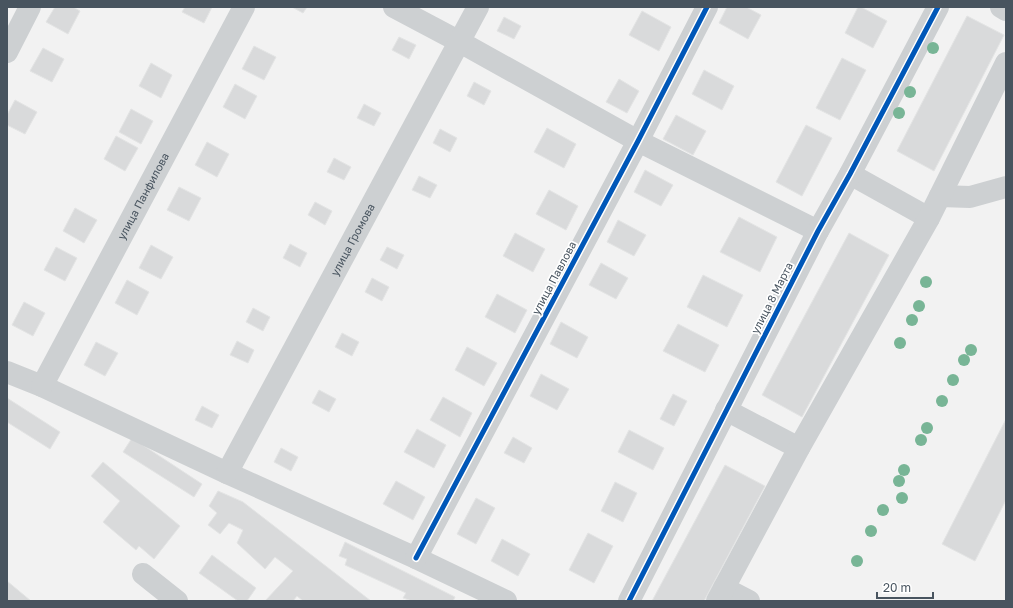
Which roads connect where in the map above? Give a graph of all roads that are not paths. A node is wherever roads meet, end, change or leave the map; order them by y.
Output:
1 (30, 7) edge
2 (244, 7) edge
3 (394, 7) edge
4 (478, 7) edge
5 (707, 7) edge
6 (938, 7) edge
7 (1001, 7) edge
8 (1006, 10) edge
9 (460, 42) junction
10 (7, 52) edge
11 (1006, 63) edge
12 (638, 141) junction
13 (850, 174) junction
14 (1006, 187) edge
15 (940, 196) junction
16 (929, 218) junction
17 (818, 231) junction
18 (7, 372) edge
19 (42, 386) junction
20 (726, 410) junction
21 (799, 448) junction
22 (227, 473) junction
23 (416, 558) junction
24 (143, 574) dead end
25 (721, 594) edge
26 (177, 601) edge
27 (506, 601) edge
28 (629, 601) edge
29 (749, 601) edge

1 - 10 street
2 - 19 street, улица Панфилова
3 - 9 street
4 - 9 street, улица Громова
5 - 12 street, улица Павлова
6 - 13 street, улица 8 Марта
7 - 8 street
9 - 12 street
9 - 22 street, улица Громова
11 - 15 street
12 - 17 street
12 - 23 street, улица Павлова
13 - 16 street
13 - 17 street, улица 8 Марта
14 - 15 street
15 - 16 street
16 - 21 street
17 - 20 street, улица 8 Марта
18 - 19 street
19 - 22 street
20 - 21 street
20 - 28 street, улица 8 Марта
21 - 25 street
22 - 23 street
23 - 27 street
24 - 26 street
25 - 29 street

